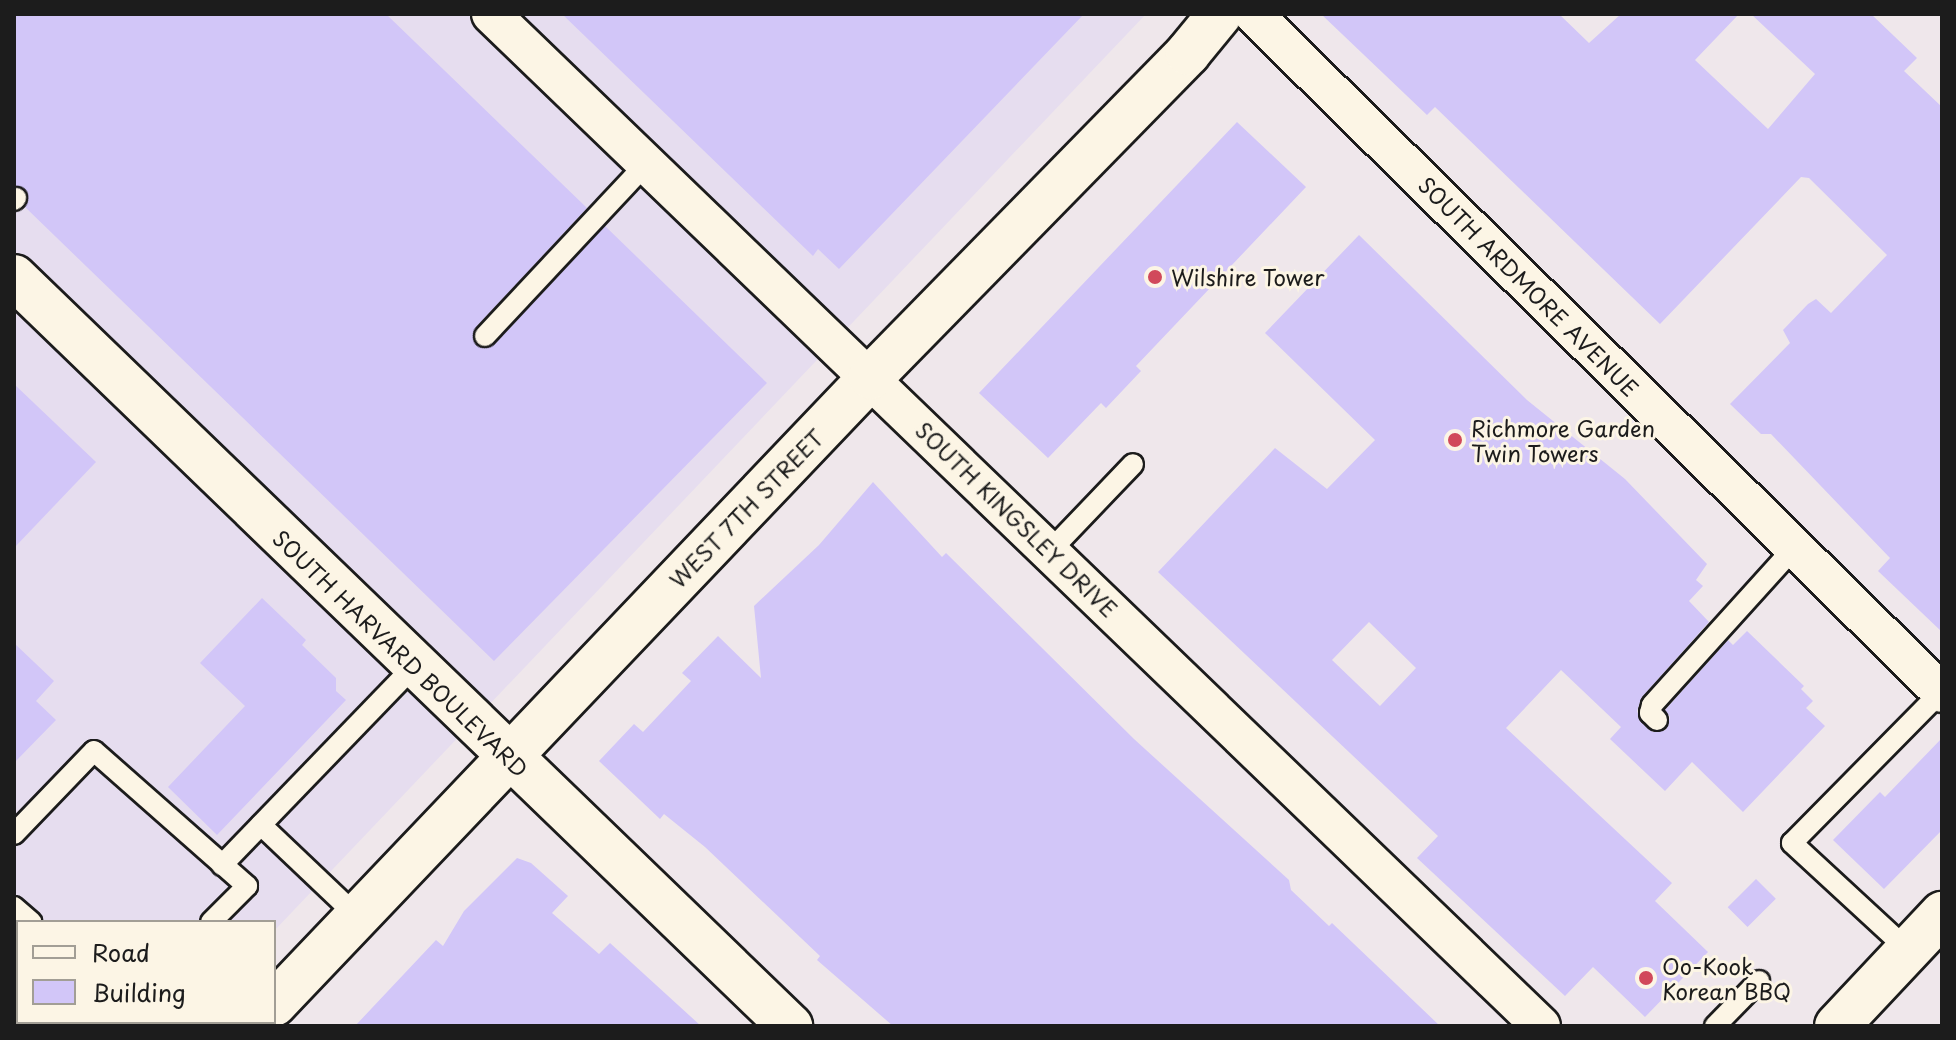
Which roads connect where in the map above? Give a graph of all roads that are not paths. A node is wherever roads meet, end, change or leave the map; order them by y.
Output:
1 (491, 14) edge
2 (1220, 14) edge
3 (1253, 14) edge
4 (647, 163) junction
5 (14, 277) edge
6 (485, 336) dead end
7 (871, 377) junction
8 (1133, 464) dead end
9 (1795, 547) junction
10 (1050, 551) junction
11 (414, 666) junction
12 (1942, 692) edge
13 (1657, 720) dead end
14 (508, 758) junction
15 (261, 825) junction
16 (14, 834) edge
17 (222, 865) junction
18 (1942, 914) edge
19 (357, 916) junction
20 (213, 920) edge
21 (1908, 950) junction
22 (1759, 981) dead end
23 (276, 1002) edge
24 (1523, 1020) edge
25 (1726, 1022) edge
26 (790, 1026) edge
27 (1837, 1026) edge

1 - 4 street, SOUTH KINGSLEY DRIVE
2 - 7 street, WEST 7TH STREET
3 - 9 street, SOUTH ARDMORE AVENUE
4 - 6 lane
4 - 7 street, SOUTH KINGSLEY DRIVE
5 - 11 street, SOUTH HARVARD BOULEVARD
7 - 10 street, SOUTH KINGSLEY DRIVE
7 - 14 street, WEST 7TH STREET
8 - 10 lane
9 - 12 street, SOUTH ARDMORE AVENUE
9 - 13 lane
10 - 24 street, SOUTH KINGSLEY DRIVE
11 - 14 street, SOUTH HARVARD BOULEVARD
11 - 15 lane
12 - 21 lane
14 - 19 street, WEST 7TH STREET
14 - 26 street, SOUTH HARVARD BOULEVARD
15 - 17 lane
15 - 19 lane
16 - 17 lane
17 - 20 lane
18 - 21 street
19 - 23 street, WEST 7TH STREET
21 - 27 street
22 - 25 lane

